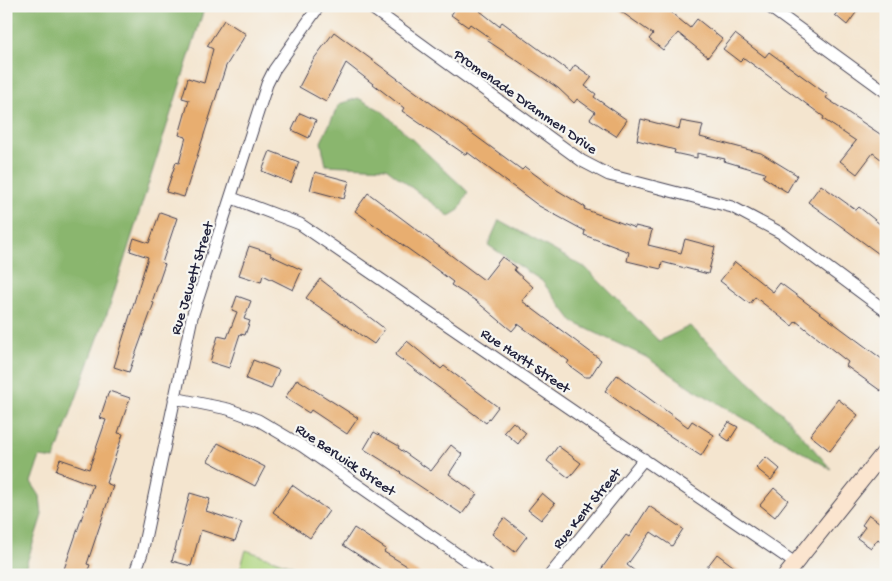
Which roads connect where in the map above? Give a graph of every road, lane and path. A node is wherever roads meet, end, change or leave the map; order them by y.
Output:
1 (319, 6) edge
2 (369, 6) edge
3 (768, 6) edge
4 (886, 92) edge
5 (232, 198) junction
6 (886, 311) edge
7 (174, 398) junction
8 (886, 450) edge
9 (644, 460) junction
10 (791, 569) edge
11 (134, 575) edge
12 (487, 575) edge
13 (550, 575) edge

1 - 5 street, Rue Jewett Street
2 - 6 street, Promenade Drammen Drive
3 - 4 street
5 - 7 street, Rue Jewett Street
5 - 9 street, Rue Hartt Street
7 - 11 street, Rue Jewett Street
7 - 12 street, Rue Berwick Street
8 - 10 street
9 - 10 street, Rue Hartt Street
9 - 13 street, Rue Kent Street

